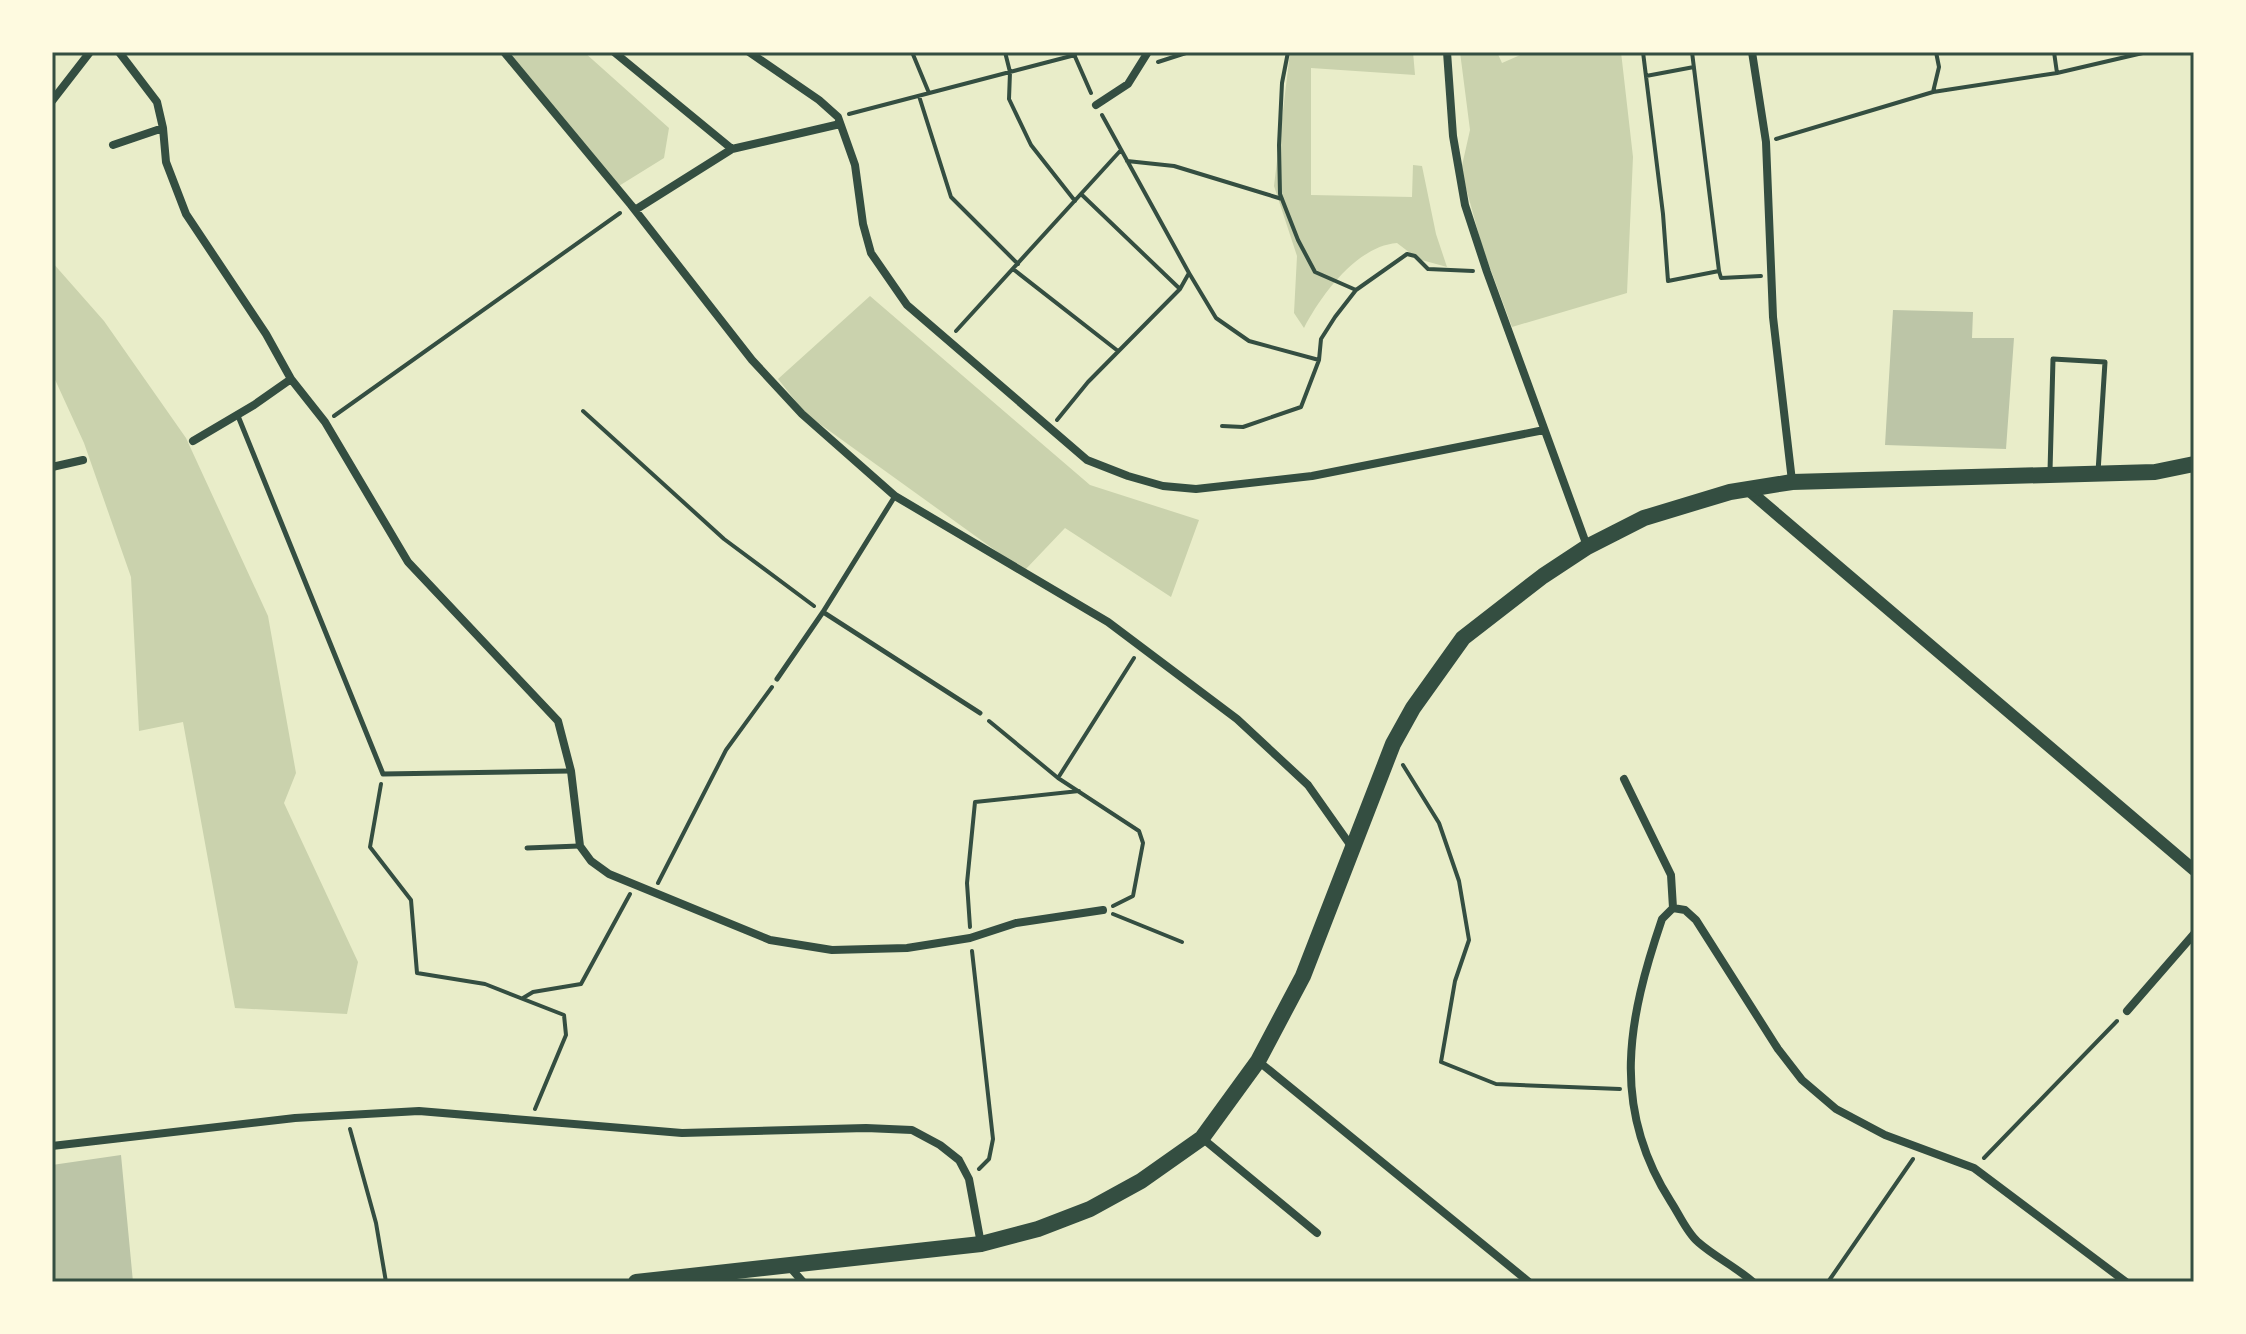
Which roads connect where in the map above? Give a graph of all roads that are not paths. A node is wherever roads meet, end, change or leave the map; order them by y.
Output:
1 (90, 52) edge
2 (119, 52) edge
3 (504, 52) edge
4 (614, 52) edge
5 (749, 52) edge
6 (1148, 52) edge
7 (1447, 52) edge
8 (1752, 52) edge
9 (52, 101) edge
10 (1096, 105) road end
11 (839, 121) junction
12 (163, 128) junction
13 (113, 145) dead end
14 (732, 149) junction
15 (633, 208) junction
16 (291, 379) junction
17 (238, 415) junction
18 (1544, 430) junction
19 (193, 441) dead end
20 (83, 460) dead end
21 (2194, 464) edge
22 (52, 467) edge
23 (2098, 474) junction
24 (2050, 476) junction
25 (1792, 482) junction
26 (1746, 488) junction
27 (895, 496) junction
28 (1587, 547) junction
29 (823, 612) junction
30 (777, 679) road end
31 (980, 713) road end
32 (571, 771) junction
33 (1624, 779) dead end
34 (580, 846) junction
35 (1351, 846) junction
36 (527, 848) dead end
37 (2194, 870) edge
38 (1673, 908) junction
39 (1103, 910) road end
40 (2194, 934) edge
41 (2127, 1011) road end
42 (1258, 1061) junction
43 (1202, 1138) junction
44 (52, 1146) edge
45 (1317, 1233) dead end
46 (981, 1244) junction
47 (788, 1265) junction
48 (636, 1282) edge
49 (803, 1282) edge
50 (1529, 1282) edge
51 (1753, 1282) edge
52 (2126, 1282) edge

1 - 9 street
2 - 12 street
3 - 15 street
4 - 14 street
5 - 11 street
6 - 10 street
7 - 18 street
8 - 25 street
11 - 14 street
11 - 18 street
12 - 13 street
12 - 16 street
14 - 15 street
15 - 27 street
16 - 17 street
16 - 32 street
17 - 19 street
17 - 32 lane
18 - 28 street
20 - 22 street
21 - 23 main road
23 - 24 main road
23 - 24 lane
24 - 25 main road
25 - 26 main road
26 - 28 main road
26 - 37 street
27 - 29 lane
27 - 35 street
28 - 35 main road
29 - 30 lane
29 - 31 lane
32 - 34 street
33 - 38 street
34 - 36 lane
34 - 39 street
35 - 42 main road
38 - 51 street
38 - 52 street
40 - 41 street
42 - 43 main road
42 - 50 street
43 - 45 street
43 - 46 main road
44 - 46 street
46 - 47 main road
47 - 48 main road
47 - 49 street

